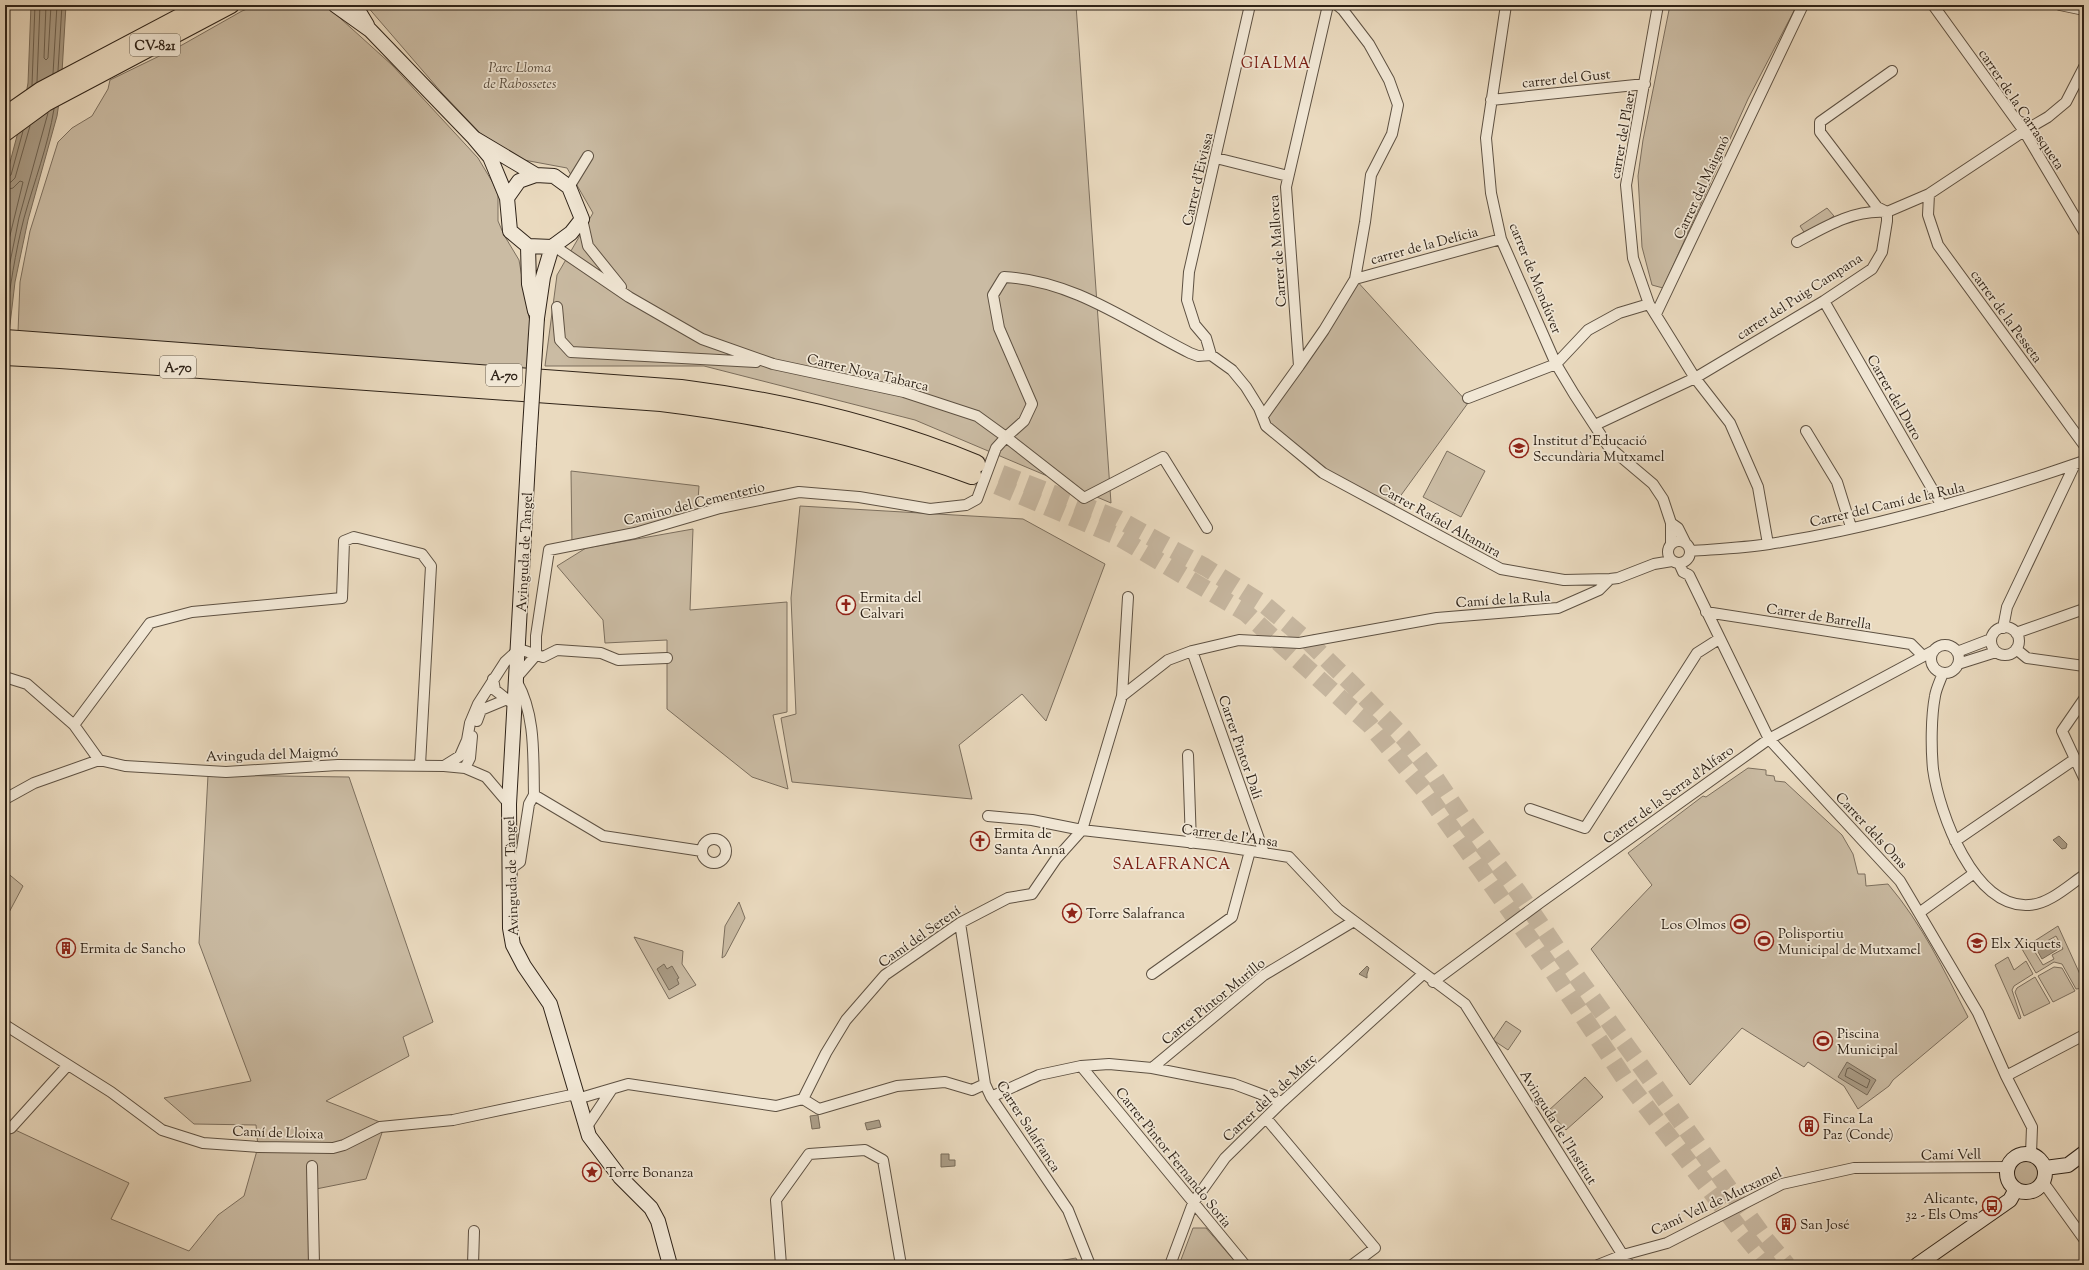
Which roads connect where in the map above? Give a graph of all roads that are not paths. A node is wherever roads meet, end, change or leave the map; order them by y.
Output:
1 (202, 5) edge
2 (231, 5) edge
3 (335, 5) edge
4 (355, 5) edge
5 (1250, 5) edge
6 (1328, 5) edge
7 (1337, 5) edge
8 (1506, 5) edge
9 (1658, 5) edge
10 (1803, 5) edge
11 (1933, 5) edge
12 (2060, 5) edge
13 (2084, 10) edge
14 (370, 30) junction
15 (2084, 67) edge
16 (1892, 71) dead end
17 (77, 78) junction
18 (1645, 84) junction
19 (1491, 100) junction
20 (12, 119) edge
21 (2024, 131) junction
22 (5, 133) edge
23 (474, 138) junction
24 (588, 156) dead end
25 (1216, 158) junction
26 (536, 174) junction
27 (1288, 176) junction
28 (569, 187) junction
29 (1929, 194) junction
30 (507, 198) junction
31 (1887, 212) junction
32 (582, 219) junction
33 (2084, 232) edge
34 (1501, 239) junction
35 (1797, 242) dead end
36 (528, 246) junction
37 (553, 246) junction
38 (1355, 278) junction
39 (629, 297) junction
40 (1824, 301) junction
41 (1649, 304) junction
42 (557, 307) dead end
43 (1656, 314) junction
44 (537, 318) junction
45 (5, 339) edge
46 (16, 351) edge
47 (1211, 355) junction
48 (768, 363) junction
49 (1556, 364) junction
50 (1299, 366) junction
51 (1695, 378) junction
52 (1468, 398) dead end
53 (1263, 416) junction
54 (1595, 424) junction
55 (1806, 431) dead end
56 (1006, 437) junction
57 (2084, 445) edge
58 (2080, 462) edge
59 (974, 469) tunnel mouth
60 (1942, 506) junction
61 (1671, 523) junction
62 (1851, 527) junction
63 (1207, 528) dead end
64 (1685, 542) junction
65 (1768, 544) junction
66 (1669, 548) junction
67 (1690, 555) junction
68 (1676, 562) junction
69 (1654, 564) junction
70 (1689, 575) junction
71 (1610, 579) junction
72 (1128, 597) dead end
73 (2084, 608) edge
74 (1706, 612) junction
75 (2003, 628) junction
76 (2016, 634) junction
77 (1719, 639) junction
78 (1991, 639) junction
79 (519, 649) junction
80 (2016, 649) junction
81 (1192, 651) junction
82 (1933, 651) junction
83 (1957, 652) junction
84 (1996, 652) junction
85 (540, 656) junction
86 (1923, 656) junction
87 (667, 658) dead end
88 (1958, 664) junction
89 (2084, 666) edge
90 (1943, 673) junction
91 (5, 678) edge
92 (493, 679) junction
93 (517, 679) junction
94 (1122, 696) junction
95 (2084, 699) edge
96 (510, 702) junction
97 (74, 725) junction
98 (1769, 739) junction
99 (1188, 755) dead end
100 (2075, 759) junction
101 (98, 760) junction
102 (420, 765) junction
103 (444, 766) junction
104 (465, 768) junction
105 (2084, 778) edge
106 (534, 795) junction
107 (5, 798) edge
108 (509, 804) junction
109 (1530, 809) dead end
110 (988, 816) dead end
111 (1082, 830) junction
112 (1955, 841) junction
113 (1191, 842) junction
114 (702, 851) dead end
115 (1250, 851) junction
116 (1264, 853) junction
117 (509, 870) junction
118 (1973, 874) junction
119 (2084, 875) edge
120 (1919, 913) junction
121 (1354, 921) junction
122 (960, 923) junction
123 (1152, 974) dead end
124 (1423, 974) junction
125 (1433, 982) junction
126 (1465, 1004) joint
127 (5, 1025) edge
128 (2084, 1035) edge
129 (68, 1065) junction
130 (1081, 1066) junction
131 (1152, 1068) junction
132 (2006, 1076) junction
133 (985, 1084) junction
134 (612, 1089) junction
135 (577, 1097) junction
136 (991, 1097) junction
137 (803, 1098) junction
138 (1282, 1102) junction
139 (1266, 1118) junction
140 (586, 1128) junction
141 (5, 1129) edge
142 (2084, 1153) edge
143 (2031, 1154) junction
144 (312, 1166) dead end
145 (2008, 1167) junction
146 (1893, 1168) joint
147 (2045, 1168) junction
148 (2043, 1182) junction
149 (2016, 1189) junction
150 (1193, 1203) junction
151 (474, 1231) dead end
152 (2084, 1240) edge
153 (1623, 1255) junction
154 (314, 1265) edge
155 (473, 1265) edge
156 (670, 1265) edge
157 (781, 1265) edge
158 (901, 1265) edge
159 (1090, 1265) edge
160 (1170, 1265) edge
161 (1245, 1265) edge
162 (1352, 1265) edge
163 (1598, 1265) edge
164 (1629, 1265) edge
165 (1917, 1265) edge

1 - 17 main road, CV-821
2 - 17 main road, CV-821
3 - 14 main road
4 - 14 main road
5 - 25 street, Carrer d'Eivissa
6 - 27 street, Carrer de Mallorca
7 - 38 street
8 - 19 street, carrer de Mondúver
9 - 18 street, carrer del Plaer
10 - 43 street, Carrer del Maigmó
11 - 21 street, carrer de la Carrasqueta
12 - 13 street
14 - 23 main road
15 - 21 street
16 - 31 street
17 - 20 main road, CV-821
17 - 20 main road, CV-821
18 - 19 street, carrer del Gust
18 - 41 street, carrer del Plaer
19 - 34 street, carrer de Mondúver
20 - 22 main road, CV-821
21 - 29 street
21 - 33 street, carrer de la Carrasqueta
23 - 26 main road
23 - 30 main road
24 - 28 street
25 - 27 street
25 - 47 street, Carrer d'Eivissa
26 - 28 main road
26 - 30 main road
27 - 50 street, Carrer de Mallorca
28 - 32 main road
29 - 31 street
29 - 57 street, carrer de la Pesseta
30 - 36 main road
31 - 35 street
31 - 40 street, carrer del Puig Campana
32 - 37 main road
32 - 39 street
34 - 38 street, carrer de la Delícia
34 - 49 street, carrer de Mondúver
36 - 37 main road
36 - 44 main road
37 - 39 street, Carrer Nova Tabarca
37 - 44 main road
38 - 50 street
39 - 48 street, Carrer Nova Tabarca
40 - 51 street, carrer del Puig Campana
40 - 60 street, Carrer del Duro
41 - 43 street, carrer del Plaer
41 - 49 street
42 - 48 street
43 - 51 street
44 - 79 main road, Avinguda de Tàngel, bridge
45 - 46 highway, A-70
46 - 59 highway, A-70
47 - 53 street
47 - 56 street
48 - 56 street, Carrer Nova Tabarca
49 - 52 street
49 - 54 street, carrer de Mondúver
50 - 53 street
51 - 54 street, carrer del Puig Campana
51 - 65 street
53 - 71 street, Carrer Rafael Altamira
54 - 61 street, carrer de Mondúver
55 - 62 street
56 - 63 street, Carrer Nova Tabarca
56 - 85 street, Camino del Cementerio
58 - 60 street, Carrer del Camí de la Rula
58 - 75 street
60 - 62 street, Carrer del Camí de la Rula
61 - 64 street, carrer de Mondúver
61 - 66 street, carrer de Mondúver
62 - 65 street, Carrer del Camí de la Rula
64 - 66 street
64 - 67 street, carrer de Mondúver
65 - 67 street, Carrer del Camí de la Rula
66 - 68 street
66 - 69 street, Carrer Rafael Altamira
67 - 68 street
67 - 70 street
68 - 69 street, Carrer Rafael Altamira
68 - 70 street, Carrer dels Oms
69 - 71 street, Carrer Rafael Altamira
70 - 74 street, Carrer dels Oms
71 - 81 street, Camí de la Rula
72 - 94 street
73 - 76 street
74 - 77 street, Carrer dels Oms
74 - 86 street, Carrer de Barrella
75 - 76 street
75 - 78 street
76 - 80 street
77 - 98 street, Carrer dels Oms
77 - 109 street
78 - 83 street
78 - 84 street
79 - 85 street
79 - 92 street
79 - 93 main road, Avinguda de Tàngel
80 - 84 street
80 - 89 street
81 - 94 street, Camí de la Rula
81 - 116 street, Carrer Pintor Dalí
82 - 83 street
82 - 86 street, Carrer de la Serra d'Alfaro
82 - 90 street
83 - 88 street
84 - 88 street
85 - 87 street
85 - 93 street
86 - 98 street, Carrer de la Serra d'Alfaro
88 - 90 street
90 - 112 street
91 - 97 street
92 - 96 street
92 - 103 street
93 - 96 main road, Avinguda de Tàngel
93 - 106 street
94 - 111 street
95 - 100 street
96 - 104 street
96 - 108 main road, Avinguda de Tàngel
97 - 101 street
97 - 102 street
98 - 120 street, Carrer dels Oms
98 - 125 street, Carrer de la Serra d'Alfaro
99 - 113 street
100 - 105 street
100 - 112 street
101 - 102 street, Avinguda del Maigmó
101 - 107 street
102 - 103 street, Avinguda del Maigmó
103 - 104 street, Avinguda del Maigmó
104 - 108 street, Avinguda del Maigmó
106 - 114 street
106 - 117 street
108 - 117 main road, Avinguda de Tàngel
110 - 111 street, Carrer de l'Ansa
111 - 113 street, Carrer de l'Ansa
111 - 122 street, Camí del Serení
112 - 118 street
113 - 115 street, Carrer de l'Ansa
115 - 116 street, Carrer de l'Ansa
115 - 123 street
116 - 121 street, Carrer de l'Ansa
117 - 135 main road, Avinguda de Tàngel
118 - 119 street
118 - 120 street
120 - 132 street, Carrer dels Oms
121 - 124 street, Carrer de l'Ansa
121 - 131 street, Carrer Pintor Murillo
122 - 133 street, Carrer Salafranca
122 - 137 street, Camí del Serení
124 - 125 street, Carrer de l'Ansa
124 - 138 street, Carrer del 8 de Març
125 - 126 street, Carrer de l'Ansa
126 - 153 street, Avinguda de l'Institut
127 - 129 street, Camí de Lloixa
128 - 132 street
129 - 135 street, Camí de Lloixa
129 - 141 street
130 - 131 street
130 - 136 street
130 - 150 street, Carrer Pintor Fernando Soria
131 - 138 street
132 - 143 street, Carrer dels Oms
133 - 136 street, Carrer Salafranca
133 - 137 street
134 - 135 street
134 - 137 street
134 - 140 street
135 - 140 main road, Avinguda de Tàngel
136 - 159 street, Carrer Salafranca
138 - 139 street, Carrer del 8 de Març
139 - 150 street, Carrer del 8 de Març
139 - 162 street
140 - 156 main road, Avinguda de Tàngel
142 - 147 main road
143 - 145 main road
143 - 147 main road
144 - 154 street
145 - 146 street, Camí Vell
145 - 149 main road
146 - 153 street, Camí Vell de Mutxamel
147 - 148 main road
148 - 149 main road
148 - 152 street
149 - 165 main road
150 - 160 street, Carrer del 8 de Març
150 - 161 street, Carrer Pintor Fernando Soria
151 - 155 street
153 - 163 street, Camí Vell de Mutxamel
153 - 164 street, Avinguda de l'Institut
157 - 158 street

